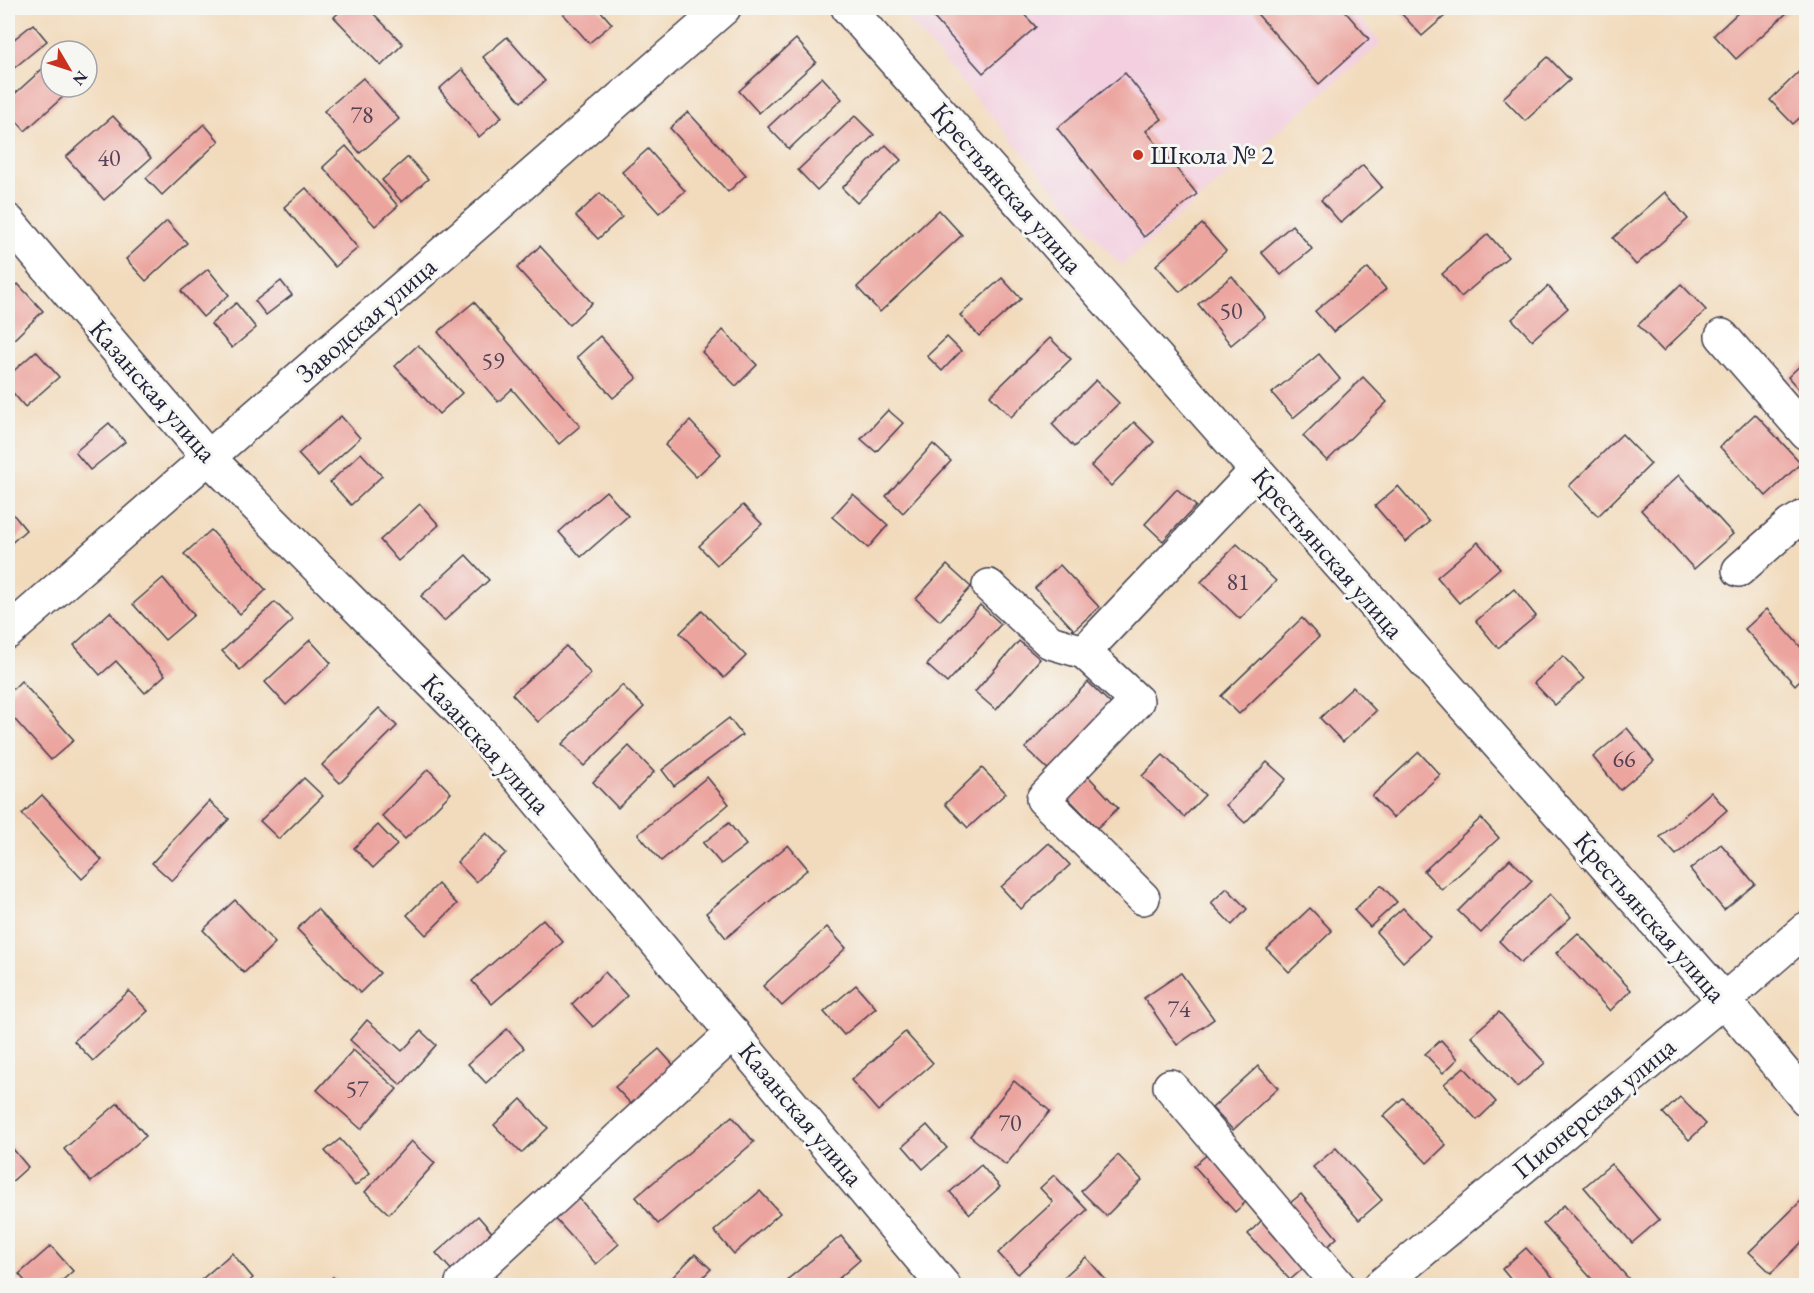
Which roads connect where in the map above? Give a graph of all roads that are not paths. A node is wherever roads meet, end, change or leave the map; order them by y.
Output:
1 (724, 8) edge
2 (848, 8) edge
3 (8, 221) edge
4 (1722, 336) dead end
5 (1806, 434) edge
6 (208, 457) junction
7 (1256, 471) junction
8 (1806, 516) edge
9 (1738, 570) dead end
10 (989, 586) dead end
11 (8, 632) edge
12 (1084, 652) junction
13 (1143, 898) dead end
14 (1806, 929) edge
15 (1724, 1000) junction
16 (733, 1033) junction
17 (1170, 1086) dead end
18 (1806, 1099) edge
19 (464, 1286) edge
20 (944, 1286) edge
21 (1339, 1286) edge
22 (1380, 1286) edge

1 - 6 street, Заводская улица
2 - 7 street, Крестьянская улица
3 - 6 street, Казанская улица
4 - 5 street
6 - 11 street, Заводская улица
6 - 16 street, Казанская улица
7 - 12 street
7 - 15 street, Крестьянская улица
8 - 9 street
10 - 12 street
12 - 13 street
14 - 15 street, Пионерская улица
15 - 18 street, Крестьянская улица
15 - 22 street, Пионерская улица
16 - 19 street
16 - 20 street, Казанская улица
17 - 21 street

